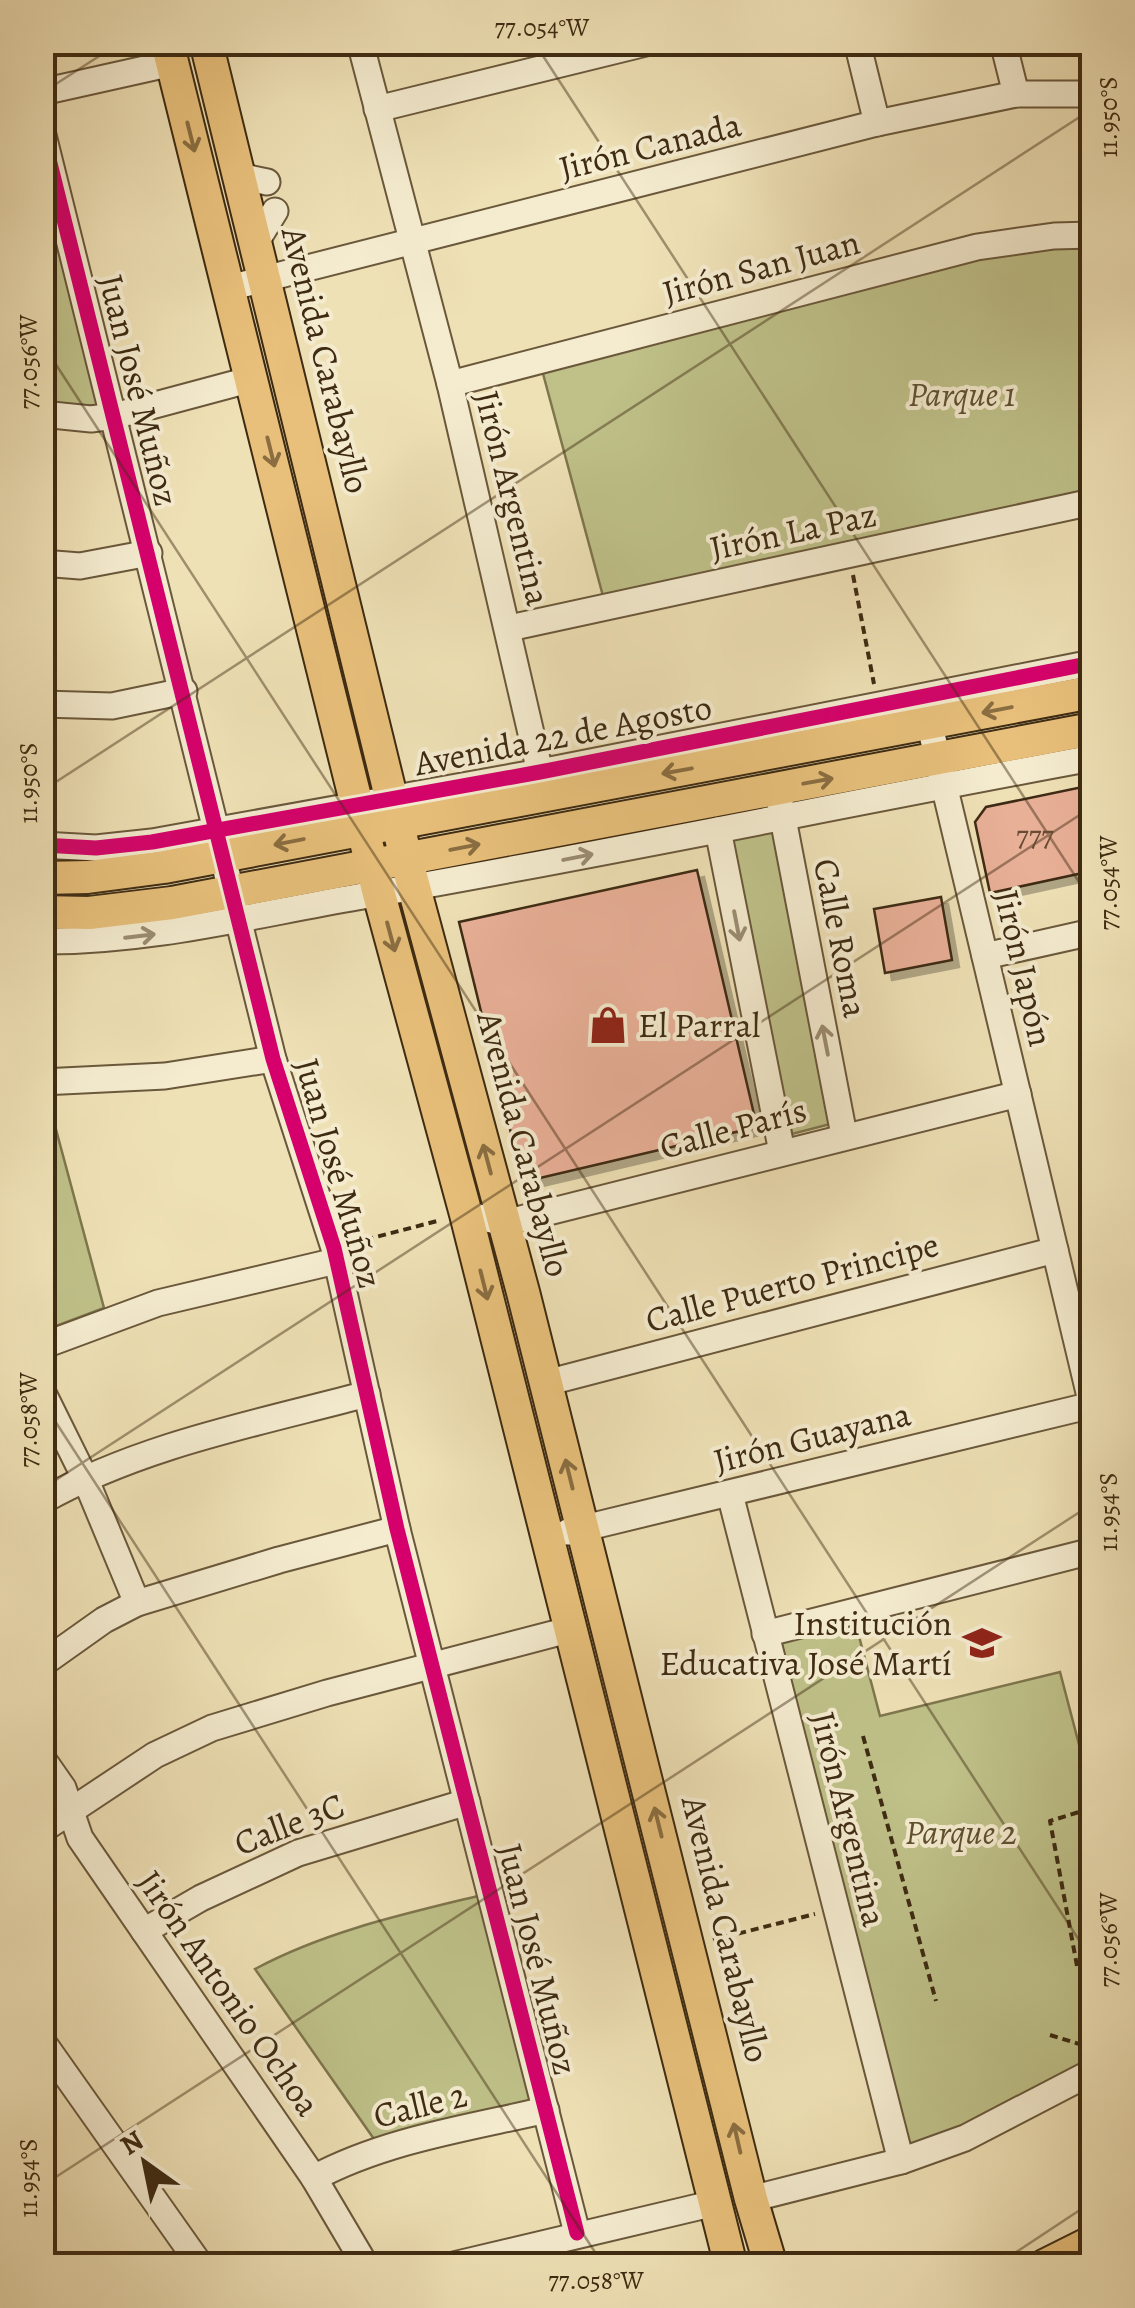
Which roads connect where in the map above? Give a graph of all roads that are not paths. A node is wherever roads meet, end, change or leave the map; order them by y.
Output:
1 (206, 42) edge
2 (360, 42) edge
3 (650, 42) edge
4 (857, 42) edge
5 (1003, 42) edge
6 (169, 53) edge
7 (42, 92) edge
8 (1016, 94) junction
9 (1092, 94) edge
10 (378, 109) junction
11 (877, 123) junction
12 (42, 131) edge
13 (275, 212) dead end
14 (1092, 234) edge
15 (256, 242) junction
16 (413, 243) junction
17 (265, 280) junction
18 (229, 288) junction
19 (252, 379) junction
20 (450, 384) junction
21 (42, 414) edge
22 (114, 416) junction
23 (1092, 502) edge
24 (149, 553) junction
25 (42, 563) edge
26 (508, 628) junction
27 (1092, 663) edge
28 (184, 691) junction
29 (1092, 692) edge
30 (42, 704) edge
31 (929, 722) junction
32 (1092, 729) edge
33 (772, 754) junction
34 (1092, 758) edge
35 (540, 772) junction
36 (941, 772) junction
37 (780, 803) junction
38 (395, 810) junction
39 (361, 816) junction
40 (718, 830) junction
41 (219, 842) junction
42 (42, 846) edge
43 (410, 874) junction
44 (42, 878) edge
45 (376, 879) junction
46 (234, 905) junction
47 (42, 912) edge
48 (1092, 932) edge
49 (42, 940) edge
50 (985, 956) junction
51 (273, 1058) junction
52 (42, 1082) edge
53 (1018, 1094) junction
54 (844, 1135) junction
55 (782, 1152) junction
56 (466, 1214) junction
57 (505, 1223) junction
58 (1055, 1250) junction
59 (335, 1254) junction
60 (42, 1346) edge
61 (546, 1383) junction
62 (42, 1391) edge
63 (367, 1394) junction
64 (1092, 1405) edge
65 (85, 1478) junction
66 (730, 1494) junction
67 (42, 1502) edge
68 (583, 1528) junction
69 (397, 1529) junction
70 (548, 1536) junction
71 (1092, 1551) edge
72 (137, 1603) junction
73 (572, 1629) junction
74 (766, 1634) junction
75 (42, 1664) edge
76 (434, 1666) junction
77 (42, 1758) edge
78 (467, 1802) junction
79 (70, 1812) junction
80 (42, 1830) edge
81 (144, 1932) junction
82 (42, 2041) edge
83 (1092, 2072) edge
84 (546, 2110) junction
85 (900, 2161) junction
86 (314, 2178) junction
87 (752, 2199) junction
88 (715, 2202) junction
89 (577, 2233) junction
90 (1092, 2242) edge
91 (200, 2266) edge
92 (366, 2266) edge
93 (448, 2266) edge
94 (731, 2266) edge
95 (771, 2266) edge
96 (1044, 2266) edge

1 - 15 main road, Avenida Carabayllo
2 - 10 street, Jirón Argentina
3 - 10 street
4 - 11 street
5 - 8 street
6 - 7 street
6 -> 18 main road
8 - 9 street, Jirón Canada
8 - 11 street, Jirón Canada
10 - 16 street, Jirón Argentina
11 - 16 street, Jirón Canada
12 - 22 street, Juan José Muñoz
13 - 15 street
14 - 20 street, Jirón San Juan
15 - 17 main road, Avenida Carabayllo
16 - 17 street, Jirón Canada
16 - 20 street, Jirón Argentina
17 - 18 street, Jirón Canada
17 - 38 main road, Avenida Carabayllo
18 - 19 main road
19 - 22 street
19 -> 39 main road
20 - 26 street, Jirón Argentina
21 - 22 street
22 - 24 street, Juan José Muñoz
23 - 26 street, Jirón La Paz
24 - 25 street
24 - 28 street, Juan José Muñoz
26 - 35 street, Jirón Argentina
27 - 35 street, Avenida 22 de Agosto
28 - 30 street
28 - 41 street, Juan José Muñoz
29 -> 31 main road, Avenida 22 de Agosto
31 - 33 main road, Avenida 22 de Agosto
31 - 36 street, Jirón Japón
32 - 36 main road
33 - 37 street, Calle Roma
33 -> 38 main road, Avenida 22 de Agosto
34 - 36 street
35 - 38 street, Avenida 22 de Agosto
37 -> 36 main road
36 - 50 street, Jirón Japón
37 - 40 street
43 -> 37 main road
54 -> 37 street, Calle Roma
38 - 39 main road, Avenida 22 de Agosto
38 - 43 main road, Avenida Carabayllo
39 -> 41 main road, Avenida 22 de Agosto
39 - 45 main road
43 -> 40 street
40 -> 55 street
41 - 42 street, Avenida 22 de Agosto
41 - 44 main road, Avenida 22 de Agosto
41 - 46 street, Juan José Muñoz
43 - 45 main road
57 -> 43 main road, Avenida Carabayllo
45 - 46 main road
45 -> 56 main road
46 - 47 main road
49 -> 46 street
46 - 51 street, Juan José Muñoz
48 - 50 street
50 - 53 street, Jirón Japón
51 - 52 street
51 - 59 street, Juan José Muñoz
53 - 54 street, Calle París
53 - 58 street, Jirón Japón
54 - 55 street, Calle París
55 - 57 street, Calle París
56 - 57 street, Calle París
56 -> 70 main road
57 - 61 main road, Avenida Carabayllo
58 - 61 street, Calle Puerto Principe
58 - 64 street, Jirón Japón
59 - 60 street
59 - 63 street, Juan José Muñoz
68 -> 61 main road, Avenida Carabayllo
62 - 65 street
63 - 65 street
63 - 69 street, Juan José Muñoz
64 - 66 street, Jirón Guayana
65 - 67 street
65 - 72 street
66 - 68 street, Jirón Guayana
66 - 74 street, Jirón Argentina
68 - 70 street, Jirón Guayana
87 -> 68 main road, Avenida Carabayllo
69 - 72 street
69 - 76 street, Juan José Muñoz
70 - 73 main road
71 - 74 street
72 - 75 street
73 - 76 street
73 - 88 main road
74 - 85 street, Jirón Argentina
76 - 78 street, Juan José Muñoz
76 - 79 street
77 - 79 street, Jirón Antonio Ochoa
78 - 81 street, Calle 3C
78 - 84 street, Juan José Muñoz
79 - 80 street
79 - 81 street, Jirón Antonio Ochoa
81 - 86 street, Jirón Antonio Ochoa
82 - 91 street
83 - 85 street
84 - 86 street, Calle 2
84 - 89 street, Juan José Muñoz
85 - 87 street
86 - 92 street, Jirón Antonio Ochoa
87 - 95 main road, Avenida Carabayllo
88 - 89 street
88 - 94 main road
89 - 93 street
90 - 96 main road

